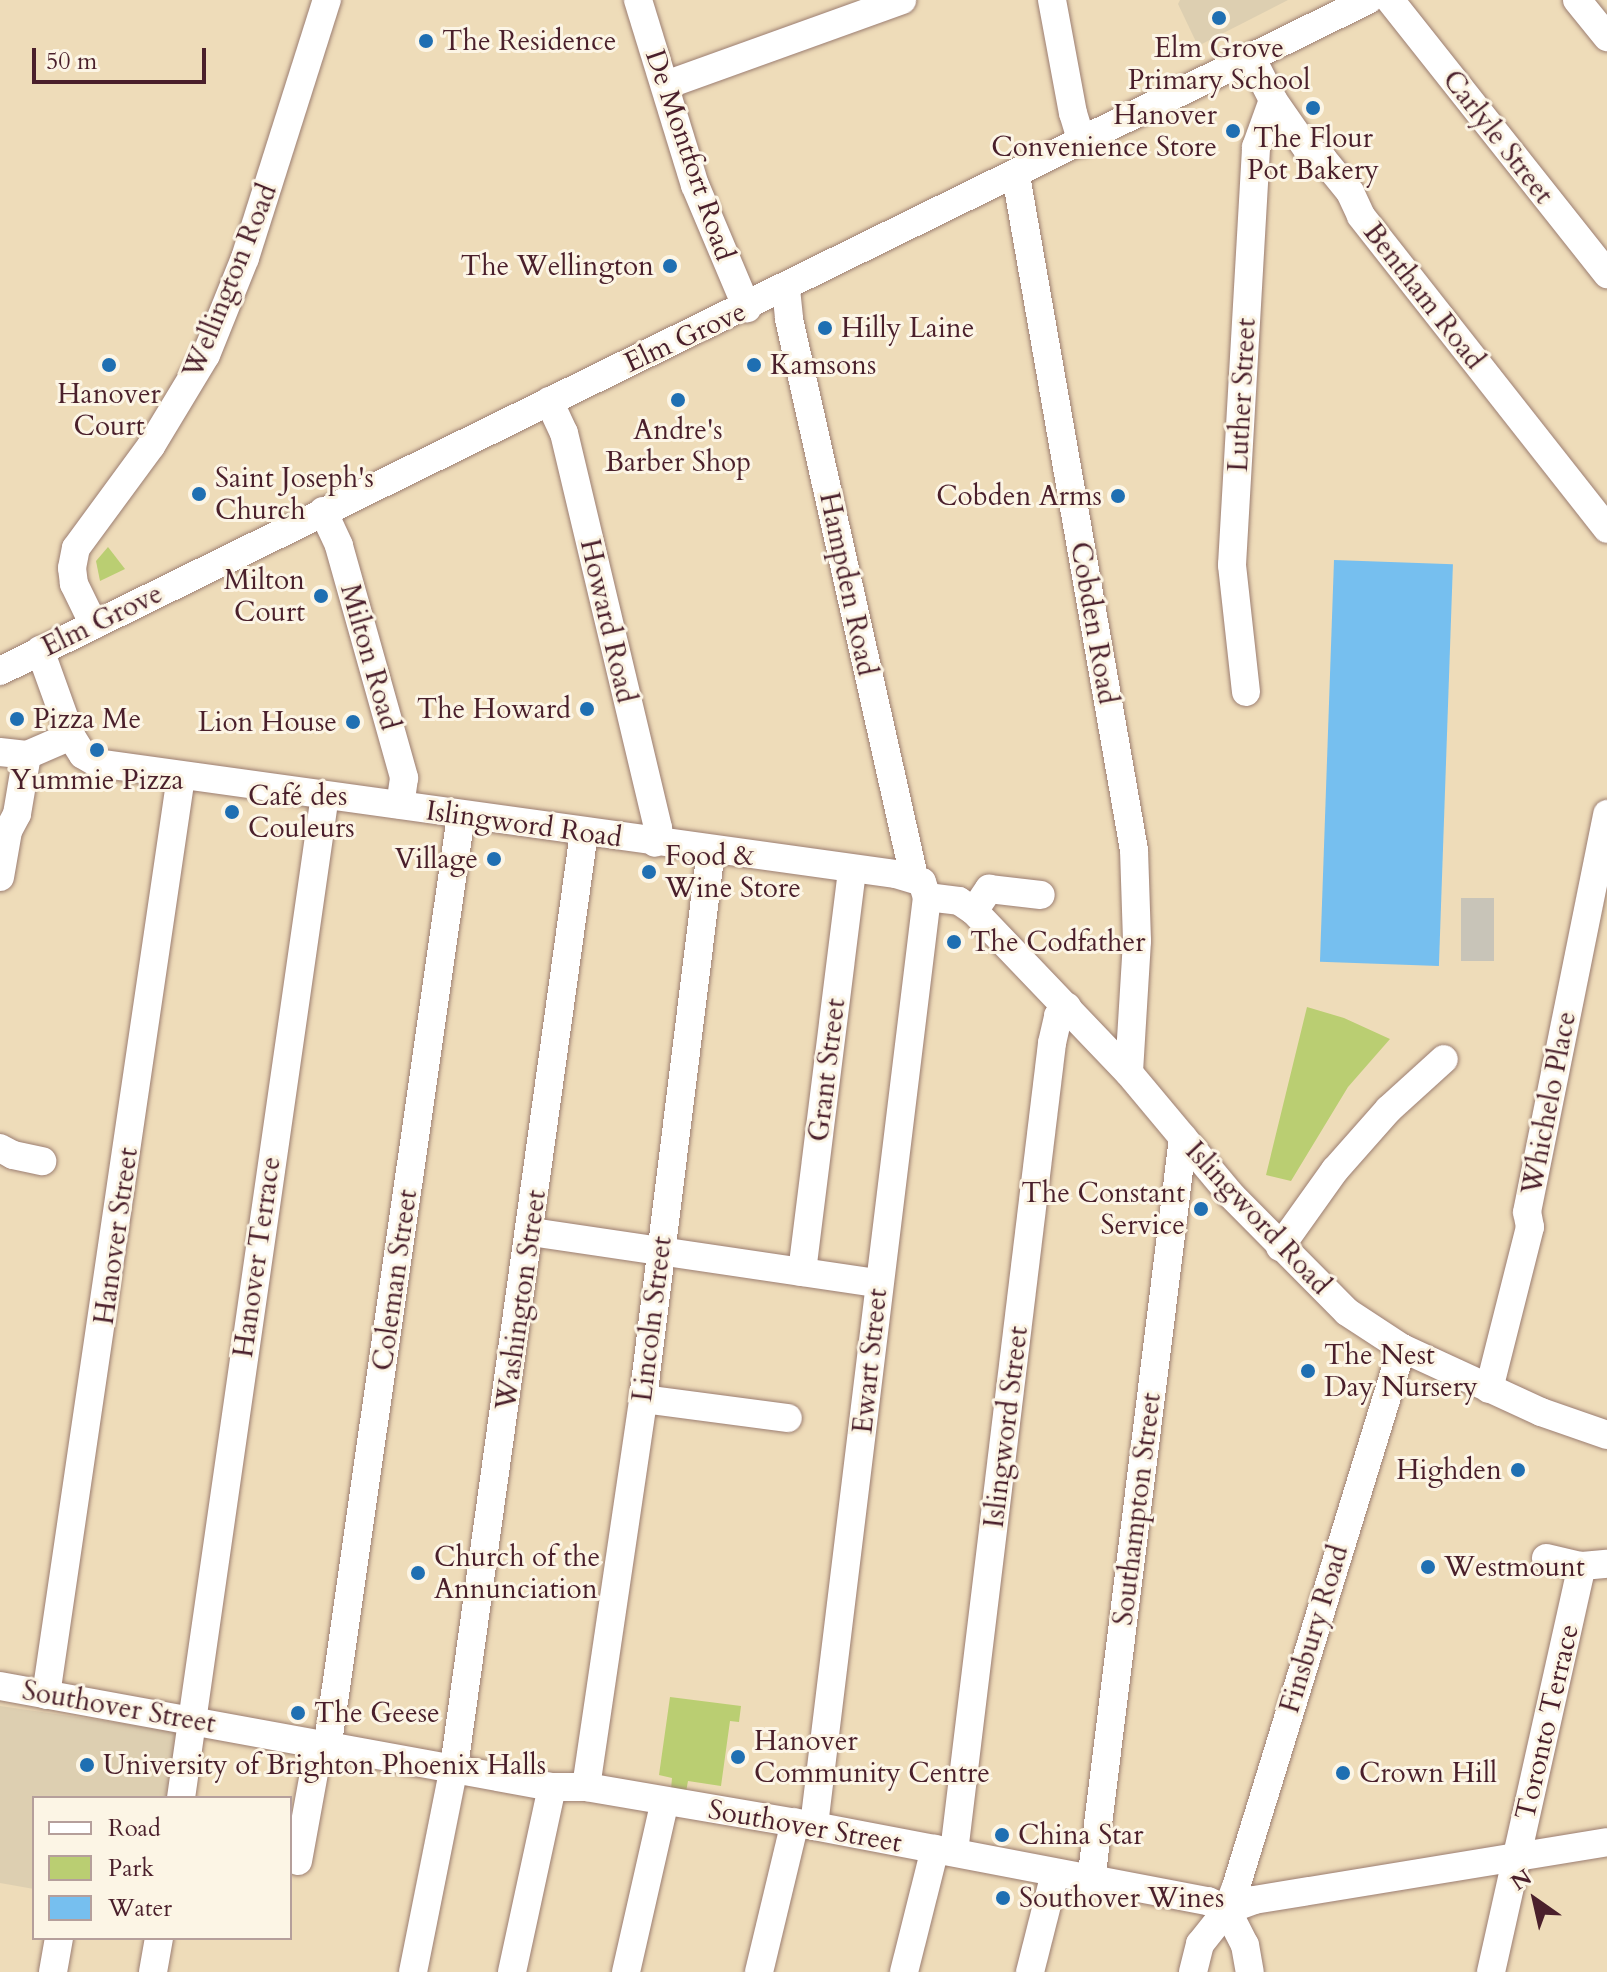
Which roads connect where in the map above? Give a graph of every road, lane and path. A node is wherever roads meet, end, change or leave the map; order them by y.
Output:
1 (327, 0) edge
2 (638, 0) edge
3 (902, 0) edge
4 (1052, 0) edge
5 (1368, 0) edge
6 (1390, 0) edge
7 (1577, 0) edge
8 (826, 12) edge
9 (1607, 37) edge
10 (1252, 59) junction
11 (666, 85) junction
12 (1273, 100) junction
13 (1082, 143) junction
14 (1016, 176) junction
15 (1607, 274) edge
16 (786, 289) junction
17 (747, 308) junction
18 (549, 401) junction
19 (323, 511) junction
20 (1607, 529) edge
21 (94, 625) junction
22 (40, 650) junction
23 (0, 671) edge
24 (1246, 692) dead end
25 (71, 736) junction
26 (14, 754) edge
27 (181, 776) junction
28 (325, 795) junction
29 (400, 805) junction
30 (1607, 814) edge
31 (461, 815) junction
32 (584, 832) junction
33 (655, 843) junction
34 (711, 850) junction
35 (852, 869) junction
36 (0, 877) edge
37 (921, 887) junction
38 (1041, 895) dead end
39 (974, 911) junction
40 (1067, 1007) junction
41 (1444, 1059) dead end
42 (1129, 1073) junction
43 (1183, 1138) junction
44 (0, 1148) edge
45 (42, 1161) dead end
46 (531, 1232) junction
47 (1280, 1247) junction
48 (660, 1252) junction
49 (802, 1272) junction
50 (878, 1283) junction
51 (1402, 1348) junction
52 (1489, 1389) junction
53 (643, 1399) junction
54 (788, 1418) dead end
55 (1607, 1435) edge
56 (1546, 1558) dead end
57 (1594, 1565) edge
58 (0, 1686) edge
59 (46, 1695) junction
60 (192, 1720) junction
61 (324, 1744) junction
62 (454, 1767) junction
63 (552, 1787) junction
64 (586, 1787) junction
65 (181, 1796) edge
66 (665, 1801) junction
67 (804, 1824) junction
68 (1607, 1842) edge
69 (945, 1850) junction
70 (1517, 1856) junction
71 (298, 1861) dead end
72 (1055, 1873) junction
73 (1091, 1881) junction
74 (1227, 1910) junction
75 (59, 1940) edge
76 (159, 1940) edge
77 (53, 1972) edge
78 (153, 1972) edge
79 (413, 1972) edge
80 (512, 1972) edge
81 (626, 1972) edge
82 (759, 1972) edge
83 (904, 1972) edge
84 (1030, 1972) edge
85 (1193, 1972) edge
86 (1250, 1972) edge
87 (1491, 1972) edge

1 - 21 street, Wellington Road
2 - 11 street, De Montfort Road
3 - 8 street
4 - 13 street
5 - 10 street, Elm Grove
6 - 15 street, Carlyle Street
7 - 9 street
8 - 11 street
10 - 12 street, Bentham Road
10 - 13 street, Elm Grove
11 - 17 street, De Montfort Road
12 - 20 street, Bentham Road
12 - 24 street, Luther Street
13 - 14 street, Elm Grove
14 - 16 street, Elm Grove
14 - 42 street, Cobden Road
16 - 17 street, Elm Grove
16 - 37 street, Hampden Road
17 - 18 street, Elm Grove
18 - 19 street, Elm Grove
18 - 33 street, Howard Road
19 - 21 street, Elm Grove
19 - 29 street, Milton Road
21 - 22 street, Elm Grove
22 - 23 street, Elm Grove
22 - 25 street, Islingword Road
25 - 26 street
25 - 27 street, Islingword Road
26 - 36 street
27 - 28 street, Islingword Road
27 - 59 street, Hanover Street
28 - 29 street, Islingword Road
28 - 60 street, Hanover Terrace
29 - 31 street, Islingword Road
30 - 52 street, Whichelo Place
31 - 32 street, Islingword Road
31 - 61 street, Coleman Street
32 - 33 street, Islingword Road
32 - 46 street, Washington Street
33 - 34 street, Islingword Road
34 - 35 street, Islingword Road
34 - 48 street, Lincoln Street
35 - 37 street, Islingword Road
35 - 49 street, Grant Street
37 - 39 street, Islingword Road
37 - 50 street, Ewart Street
38 - 39 street
39 - 40 street, Islingword Road
40 - 42 street, Islingword Road
40 - 69 street, Islingword Street
41 - 47 street
42 - 43 street, Islingword Road
43 - 47 street, Islingword Road
43 - 73 street, Southampton Street
44 - 45 street
46 - 48 street
46 - 62 street, Washington Street
47 - 51 street, Islingword Road
48 - 49 street
48 - 53 street, Lincoln Street
49 - 50 street
50 - 67 street, Ewart Street
51 - 52 street, Islingword Road
51 - 74 street, Finsbury Road
52 - 55 street, Islingword Road
53 - 54 street
53 - 64 street, Lincoln Street
56 - 57 street, Toronto Terrace
57 - 70 street, Toronto Terrace
58 - 59 street, Southover Street
59 - 60 street, Southover Street
60 - 61 street, Southover Street
60 - 65 street, Hanover Terrace
61 - 62 street, Southover Street
61 - 71 street, Coleman Street
62 - 63 street, Southover Street
62 - 79 street, Washington Street
63 - 64 street, Southover Street
63 - 80 street
64 - 66 street, Southover Street
66 - 67 street, Southover Street
66 - 81 street
67 - 69 street, Southover Street
67 - 82 street, Ewart Street
68 - 70 street
69 - 72 street, Southover Street
69 - 83 street, Islingword Street
70 - 74 street
70 - 87 street, Toronto Terrace
72 - 73 street, Southover Street
72 - 84 street
73 - 74 street, Southover Street
74 - 85 street
74 - 86 street
75 - 77 street
76 - 78 street

